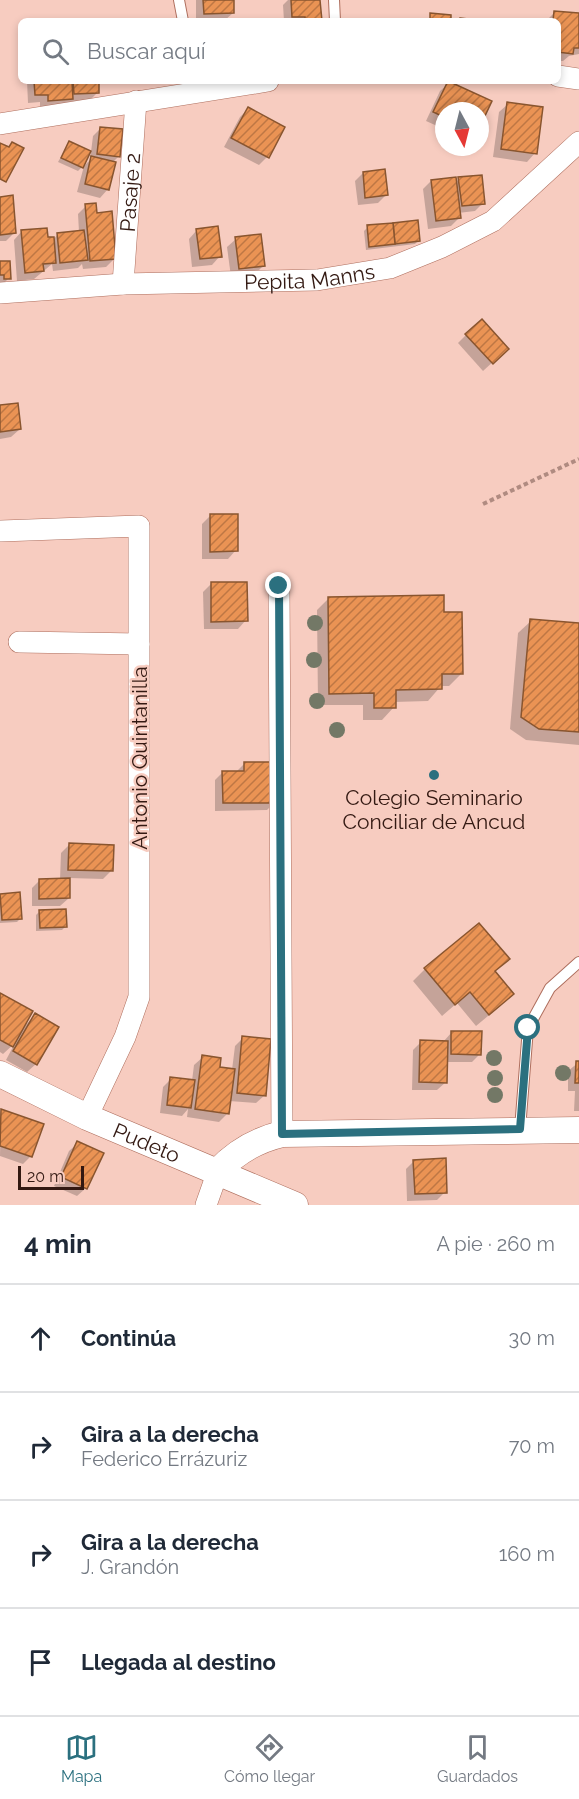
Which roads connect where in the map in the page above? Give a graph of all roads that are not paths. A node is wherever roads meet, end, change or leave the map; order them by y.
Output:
1 (179, 0) edge
2 (334, 0) edge
3 (182, 18) edge
4 (335, 18) edge
5 (561, 76) edge
6 (579, 79) edge
7 (221, 84) edge
8 (190, 86) edge
9 (136, 101) junction
10 (0, 124) edge
11 (579, 142) edge
12 (123, 284) junction
13 (0, 293) edge
14 (1, 531) edge
15 (279, 586) dead end
16 (19, 642) dead end
17 (140, 644) junction
18 (579, 962) edge
19 (0, 1074) edge
20 (87, 1118) junction
21 (520, 1129) junction
22 (579, 1130) edge
23 (282, 1134) junction
24 (218, 1171) junction
25 (206, 1205) edge
26 (295, 1205) edge

1 - 3 lane
2 - 4 lane
5 - 6 street
7 - 8 street
8 - 9 street
9 - 10 street
9 - 12 street, Pasaje 2
11 - 12 street, Pepita Manns
12 - 13 street, Pepita Manns
14 - 17 street, Antonio Quintanilla
15 - 23 street
16 - 17 street
17 - 20 street, Antonio Quintanilla
18 - 21 lane
19 - 20 street, Pudeto
20 - 24 street, Pudeto
21 - 22 street
21 - 23 street
23 - 24 street
24 - 25 street
24 - 26 street, Pudeto

